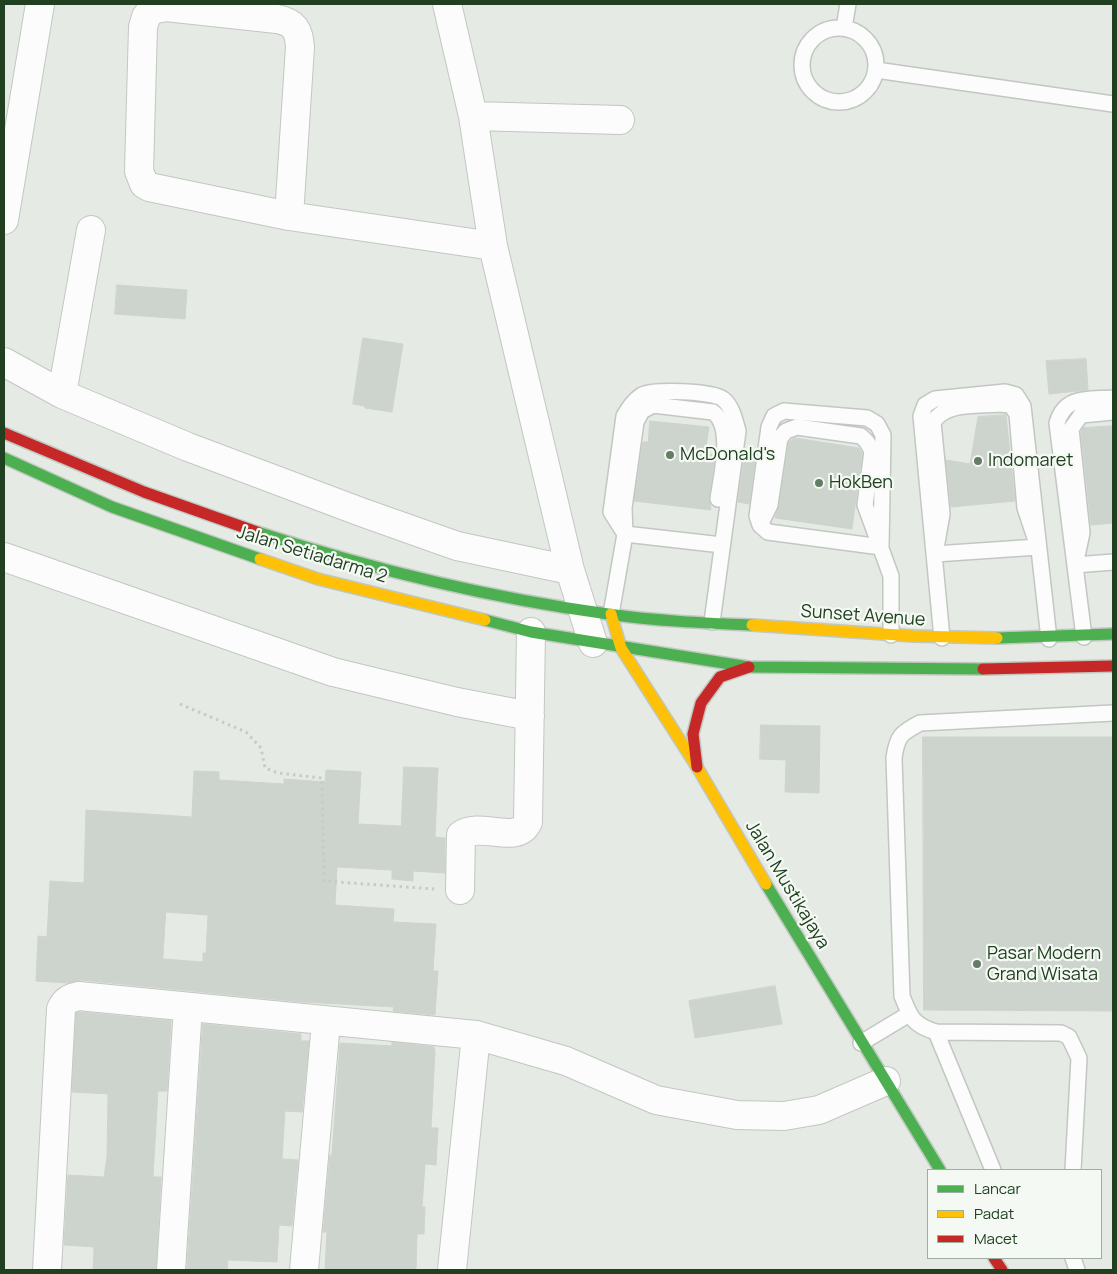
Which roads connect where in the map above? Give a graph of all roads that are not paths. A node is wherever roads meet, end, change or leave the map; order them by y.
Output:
1 (40, 4) edge
2 (447, 4) edge
3 (848, 4) edge
4 (844, 28) junction
5 (876, 70) junction
6 (1113, 104) edge
7 (473, 116) junction
8 (620, 120) dead end
9 (289, 216) junction
10 (4, 220) edge
11 (91, 230) dead end
12 (494, 246) junction
13 (4, 362) edge
14 (62, 394) junction
15 (1113, 398) edge
16 (1113, 412) edge
17 (4, 433) edge
18 (4, 458) edge
19 (625, 534) junction
20 (722, 545) junction
21 (881, 547) junction
22 (1038, 547) junction
23 (935, 554) junction
24 (4, 556) edge
25 (1113, 562) edge
26 (1074, 565) junction
27 (570, 570) junction
28 (582, 610) junction
29 (611, 614) junction
30 (712, 622) junction
31 (531, 632) junction
32 (1113, 634) edge
33 (891, 635) junction
34 (1084, 637) junction
35 (942, 638) junction
36 (1049, 639) junction
37 (593, 643) junction
38 (621, 648) junction
39 (1113, 666) edge
40 (749, 667) junction
41 (1113, 713) edge
42 (530, 716) junction
43 (696, 767) junction
44 (460, 890) road end
45 (188, 1007) junction
46 (909, 1014) junction
47 (326, 1022) junction
48 (936, 1032) junction
49 (476, 1035) junction
50 (861, 1043) junction
51 (886, 1081) junction
52 (939, 1169) edge
53 (993, 1169) edge
54 (1073, 1169) edge
55 (995, 1259) edge
56 (47, 1270) edge
57 (171, 1270) edge
58 (304, 1270) edge
59 (452, 1270) edge
60 (1002, 1270) edge

1 - 10 street
2 - 7 street
3 - 4 lane
4 - 5 lane
4 - 5 lane
5 - 6 lane
7 - 8 street
7 - 12 street
9 - 9 street
9 - 12 street
11 - 14 street
12 - 27 street
13 - 14 street
14 - 27 street
15 - 26 lane
16 - 26 lane
17 - 28 main road, Jalan Setiadarma 2
18 - 31 main road, Jalan Setiadarma 2
19 - 20 lane
19 - 20 lane
19 - 29 lane
20 - 30 lane
21 - 21 lane
21 - 33 lane
22 - 23 lane
22 - 23 lane
22 - 36 lane
23 - 35 lane
24 - 42 street
25 - 26 lane
26 - 34 lane
27 - 28 street
28 - 29 main road, Jalan Setiadarma 2
28 - 37 street
29 - 30 main road, Sunset Avenue
29 - 38 main road, Jalan Mustikajaya
30 - 33 main road, Sunset Avenue
31 - 37 main road, Jalan Setiadarma 2
31 - 42 street
32 - 34 main road, Sunset Avenue
33 - 35 main road, Sunset Avenue
34 - 36 main road, Sunset Avenue
35 - 36 main road, Sunset Avenue
37 - 38 main road, Jalan Setiadarma 2
38 - 40 main road
38 - 43 main road, Jalan Mustikajaya
39 - 40 main road
40 - 43 main road
41 - 46 lane
42 - 44 street
43 - 50 main road, Jalan Mustikajaya
45 - 47 street
45 - 56 street
45 - 57 street
46 - 48 lane
46 - 50 lane
47 - 49 street
47 - 58 street
48 - 53 lane
48 - 54 lane
49 - 51 street
49 - 59 street
50 - 51 main road, Jalan Mustikajaya
51 - 52 main road, Jalan Mustikajaya
55 - 60 main road

